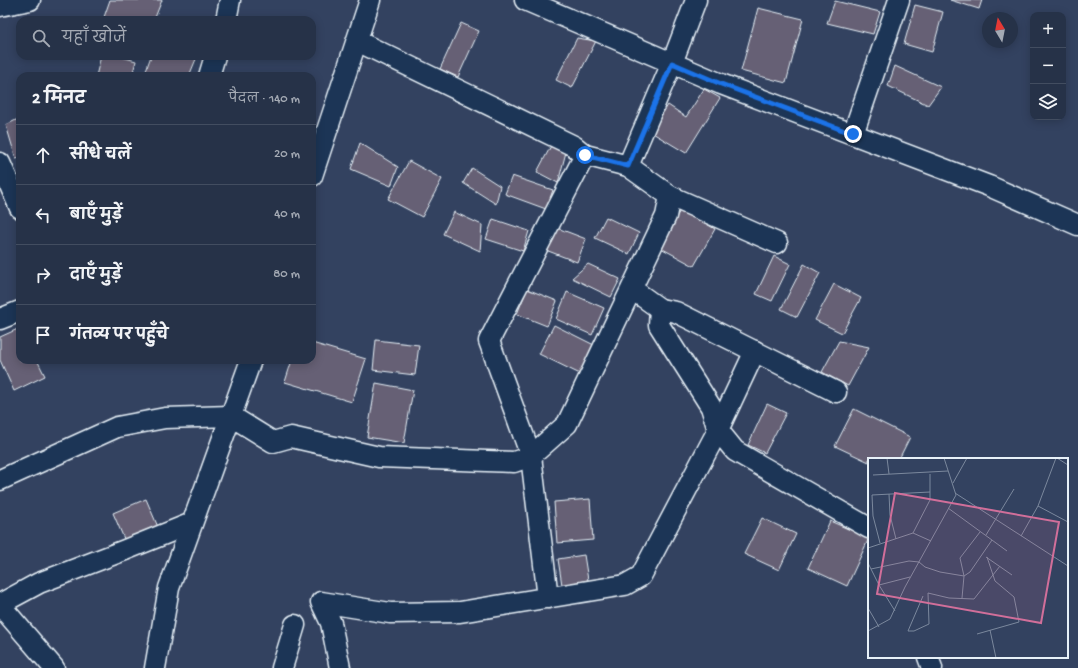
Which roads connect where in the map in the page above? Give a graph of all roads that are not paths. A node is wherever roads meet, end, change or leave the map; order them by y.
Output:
1 (30, 0) edge
2 (230, 0) edge
3 (370, 0) edge
4 (525, 0) edge
5 (696, 0) edge
6 (899, 0) edge
7 (0, 6) edge
8 (227, 16) edge
9 (357, 40) junction
10 (214, 60) edge
11 (672, 63) junction
12 (210, 72) edge
13 (853, 134) junction
14 (585, 155) junction
15 (0, 163) edge
16 (316, 164) edge
17 (628, 166) junction
18 (670, 196) junction
19 (16, 199) edge
20 (1078, 225) edge
21 (777, 243) dead end
22 (632, 289) junction
23 (660, 309) junction
24 (16, 313) edge
25 (0, 319) edge
26 (755, 351) junction
27 (250, 364) edge
28 (836, 392) dead end
29 (231, 416) junction
30 (718, 430) junction
31 (531, 456) junction
32 (0, 480) edge
33 (192, 523) junction
34 (868, 527) edge
35 (548, 598) junction
36 (0, 605) edge
37 (295, 625) dead end
38 (928, 658) edge
39 (54, 668) edge
40 (155, 668) edge
41 (282, 668) edge
42 (340, 668) edge
43 (932, 668) edge

1 - 7 street
2 - 8 street
3 - 9 street
4 - 11 street
5 - 11 street
6 - 13 street
9 - 14 street
9 - 16 street
10 - 12 street
11 - 13 street
11 - 17 street
13 - 20 street
14 - 17 street
14 - 31 street
15 - 19 street
17 - 18 street
18 - 21 street
18 - 22 street
22 - 23 street
22 - 31 street
23 - 26 street
23 - 30 street
24 - 25 street
26 - 28 street
26 - 30 street
27 - 29 street
29 - 31 street
29 - 32 street
29 - 33 street
30 - 34 street
30 - 35 street
31 - 35 street
33 - 36 street
33 - 40 street
35 - 42 street
36 - 39 street
37 - 41 street
38 - 43 street

